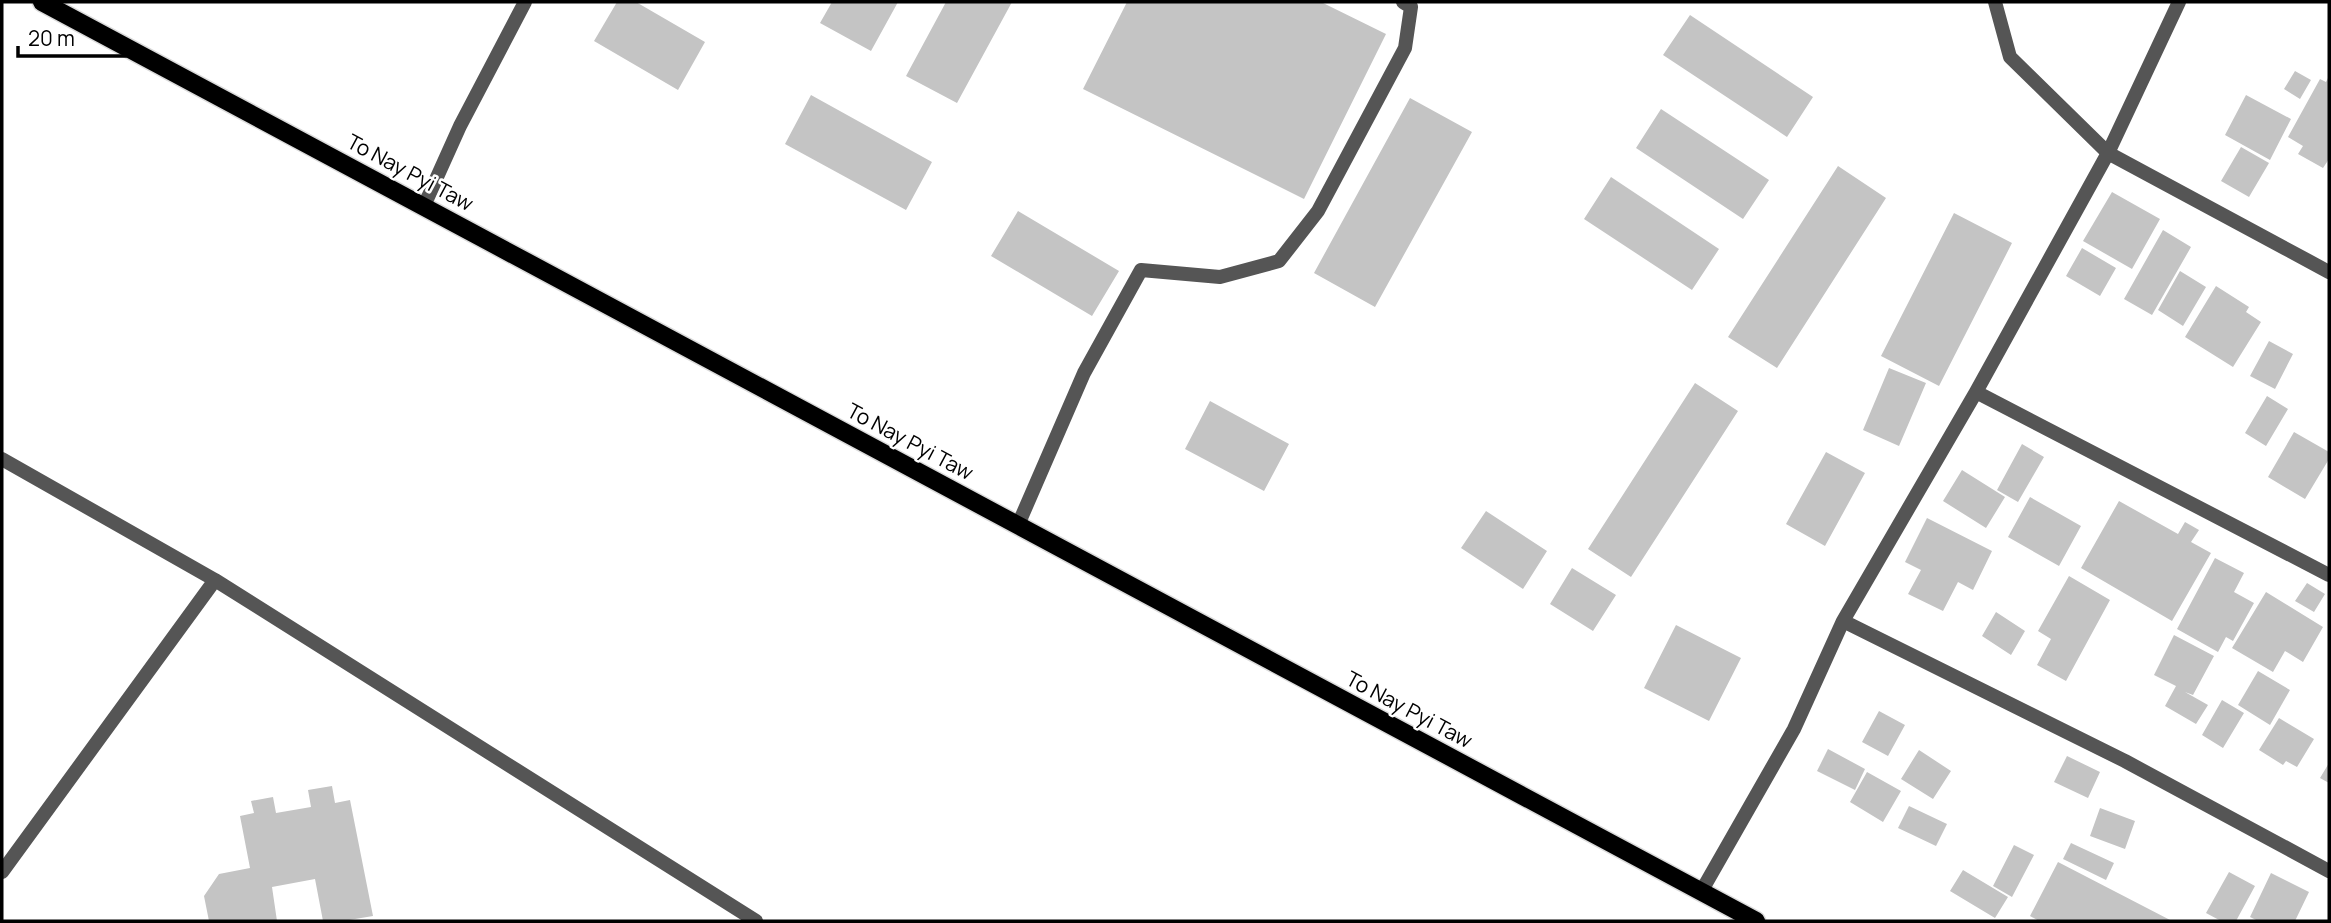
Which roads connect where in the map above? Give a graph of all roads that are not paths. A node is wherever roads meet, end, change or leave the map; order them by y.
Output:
1 (42, 2) edge
2 (525, 2) edge
3 (1403, 2) edge
4 (1995, 2) edge
5 (2179, 2) edge
6 (2108, 153) junction
7 (424, 206) junction
8 (2329, 272) edge
9 (1976, 392) junction
10 (2, 459) edge
11 (1018, 525) junction
12 (2329, 575) edge
13 (215, 580) junction
14 (1843, 621) junction
15 (2329, 871) edge
16 (2, 872) edge
17 (1701, 892) junction
18 (756, 921) edge
19 (1756, 921) edge

1 - 7 main road, To Nay Pyi Taw
2 - 7 street
3 - 11 street
4 - 6 street
5 - 6 street
6 - 8 street
6 - 9 street
7 - 11 main road, To Nay Pyi Taw
9 - 12 street
9 - 14 street
10 - 13 street
11 - 17 main road, To Nay Pyi Taw
13 - 16 street
13 - 18 street
14 - 15 street
14 - 17 street
17 - 19 main road, To Nay Pyi Taw

